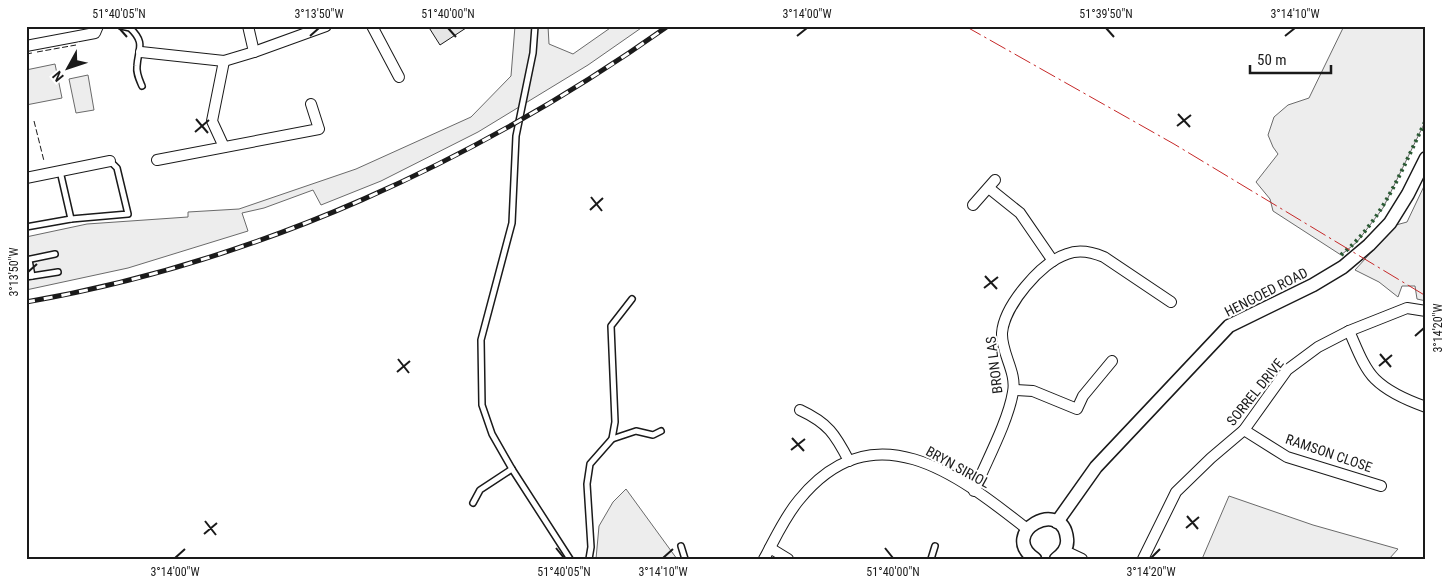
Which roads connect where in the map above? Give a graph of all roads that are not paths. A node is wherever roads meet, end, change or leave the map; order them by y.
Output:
1 (121, 26) edge
2 (248, 26) edge
3 (326, 26) edge
4 (372, 26) edge
5 (534, 26) edge
6 (97, 30) edge
7 (26, 46) edge
8 (141, 52) junction
9 (254, 52) junction
10 (224, 61) junction
11 (399, 77) dead end
12 (142, 86) dead end
13 (311, 104) dead end
14 (224, 147) junction
15 (1426, 158) edge
16 (157, 160) dead end
17 (110, 161) joint
18 (60, 171) junction
19 (26, 178) edge
20 (973, 205) dead end
21 (71, 219) junction
22 (26, 227) edge
23 (55, 254) dead end
24 (28, 260) edge
25 (1053, 261) junction
26 (58, 272) dead end
27 (29, 277) edge
28 (632, 299) dead end
29 (1171, 302) dead end
30 (1426, 311) edge
31 (1349, 331) junction
32 (1112, 360) dead end
33 (1014, 390) junction
34 (1426, 407) edge
35 (800, 410) dead end
36 (1244, 430) junction
37 (661, 431) dead end
38 (612, 439) junction
39 (849, 461) junction
40 (512, 470) junction
41 (1381, 486) dead end
42 (974, 491) junction
43 (473, 503) dead end
44 (1057, 522) junction
45 (1027, 529) junction
46 (681, 546) dead end
47 (935, 546) dead end
48 (770, 548) junction
49 (1060, 555) edge
50 (1034, 558) edge
51 (570, 559) edge
52 (589, 559) edge
53 (685, 559) edge
54 (764, 559) edge
55 (788, 559) edge
56 (931, 559) edge
57 (1082, 559) edge
58 (1143, 559) edge

1 - 8 lane
2 - 9 street
3 - 9 street
4 - 11 street
5 - 40 lane
6 - 7 street
8 - 10 street
8 - 12 lane
9 - 10 street
10 - 14 street
13 - 14 street
14 - 16 street
15 - 44 street, HENGOED ROAD
17 - 18 street
17 - 21 lane
18 - 19 street
18 - 21 lane
20 - 25 street
21 - 22 lane
23 - 24 lane
24 - 27 lane
25 - 29 street, BRON LAS
25 - 33 street, BRON LAS
26 - 27 lane
28 - 38 lane
30 - 31 street, SORREL DRIVE
31 - 34 street
31 - 36 street, SORREL DRIVE
32 - 33 street
33 - 42 street, BRON LAS
35 - 39 street
36 - 41 street, RAMSON CLOSE
36 - 58 street, SORREL DRIVE
37 - 38 lane
38 - 52 lane
39 - 42 street, BRYN SIRIOL
39 - 48 street, BRYN SIRIOL
40 - 43 lane
40 - 51 lane
42 - 45 street, BRYN SIRIOL
44 - 45 street
44 - 49 street
45 - 50 street
46 - 53 lane
47 - 56 lane
48 - 54 street, BRYN SIRIOL
48 - 55 street
49 - 57 street

